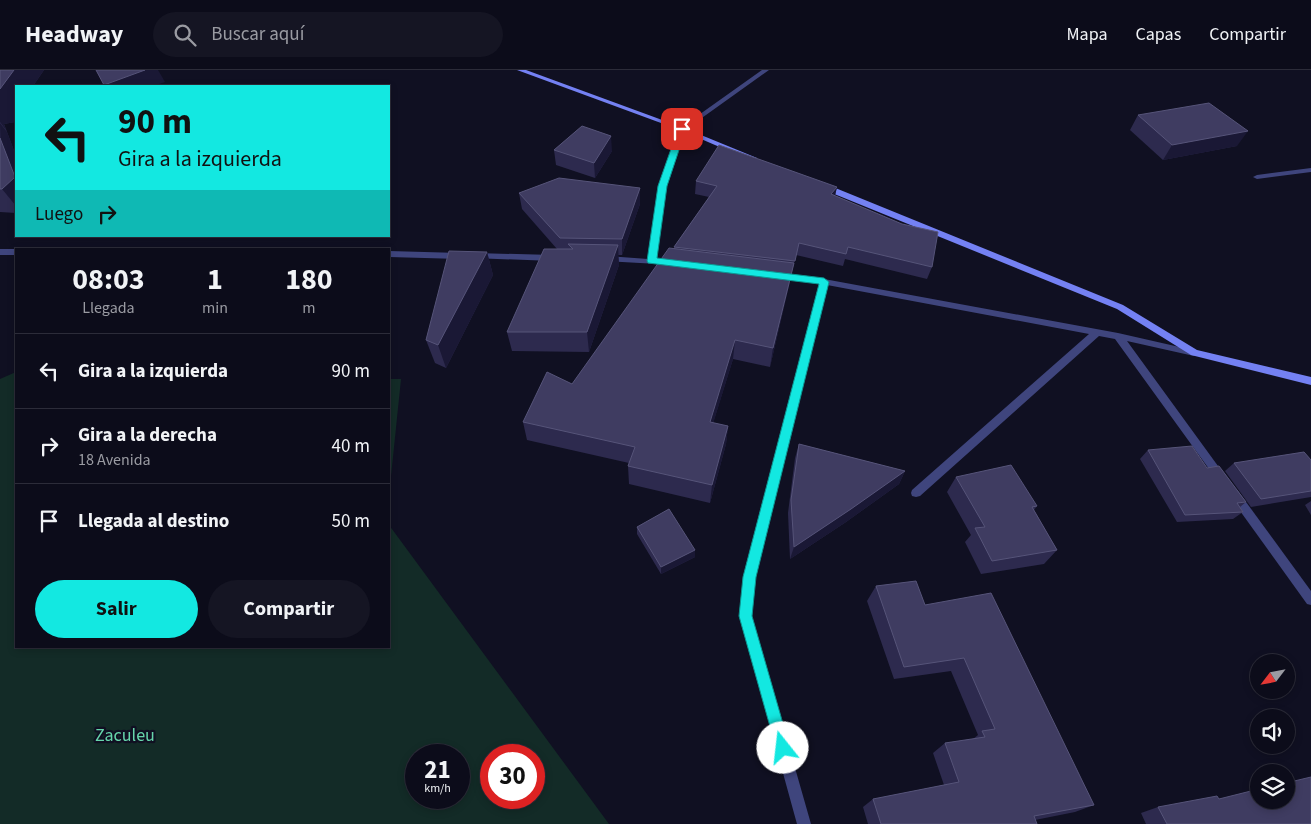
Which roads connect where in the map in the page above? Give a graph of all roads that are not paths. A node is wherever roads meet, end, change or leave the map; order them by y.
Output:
1 (520, 70) edge
2 (766, 70) edge
3 (682, 129) junction
4 (764, 162) edge
5 (1311, 170) edge
6 (1257, 177) dead end
7 (819, 184) edge
8 (0, 252) edge
9 (15, 252) edge
10 (390, 254) edge
11 (564, 258) edge
12 (593, 259) edge
13 (652, 261) junction
14 (680, 264) edge
15 (767, 275) edge
16 (824, 282) junction
17 (1096, 333) junction
18 (1118, 336) junction
19 (1194, 353) junction
20 (1311, 382) edge
21 (916, 493) dead end
22 (1311, 600) edge
23 (804, 824) edge

1 - 3 street
2 - 3 street
3 - 4 street
3 - 13 street
5 - 6 street
7 - 19 street
8 - 9 street
10 - 11 street
12 - 13 street
13 - 14 street
15 - 16 street
16 - 17 street
16 - 23 street
17 - 18 street
17 - 21 street
18 - 19 street
18 - 22 street
19 - 20 street

